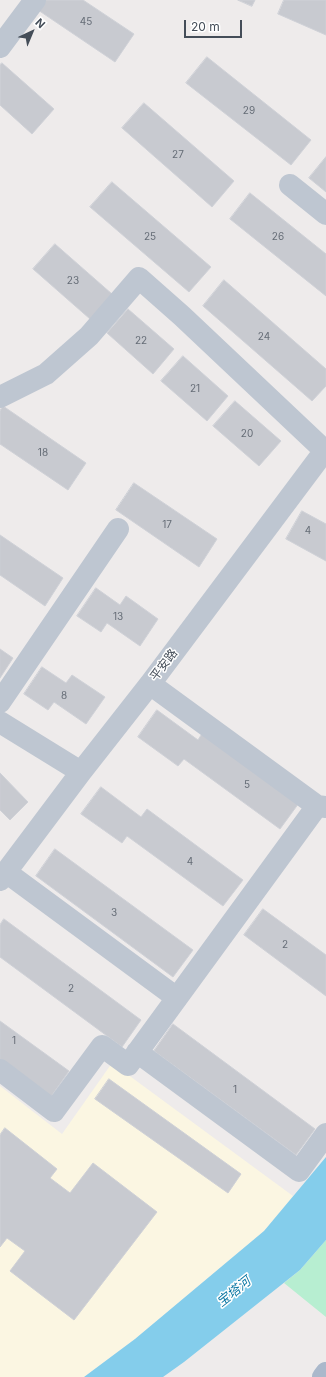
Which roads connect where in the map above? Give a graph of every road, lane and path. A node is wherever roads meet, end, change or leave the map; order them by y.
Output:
1 (34, 0) edge
2 (0, 47) edge
3 (290, 185) dead end
4 (326, 214) edge
5 (0, 396) edge
6 (325, 450) edge
7 (118, 529) dead end
8 (150, 684) junction
9 (0, 702) edge
10 (0, 722) edge
11 (81, 772) junction
12 (322, 807) edge
13 (3, 876) edge
14 (177, 998) junction
15 (137, 1052) junction
16 (0, 1070) edge
17 (326, 1134) edge
18 (326, 1373) edge
19 (323, 1377) edge

1 - 2 street
3 - 4 street
5 - 6 street
6 - 8 street, 平安路
7 - 9 street
8 - 11 street, 平安路
8 - 12 street
10 - 11 street
11 - 13 street, 平安路
12 - 14 street
13 - 14 street
14 - 15 street
15 - 16 street
15 - 17 street
18 - 19 main road

